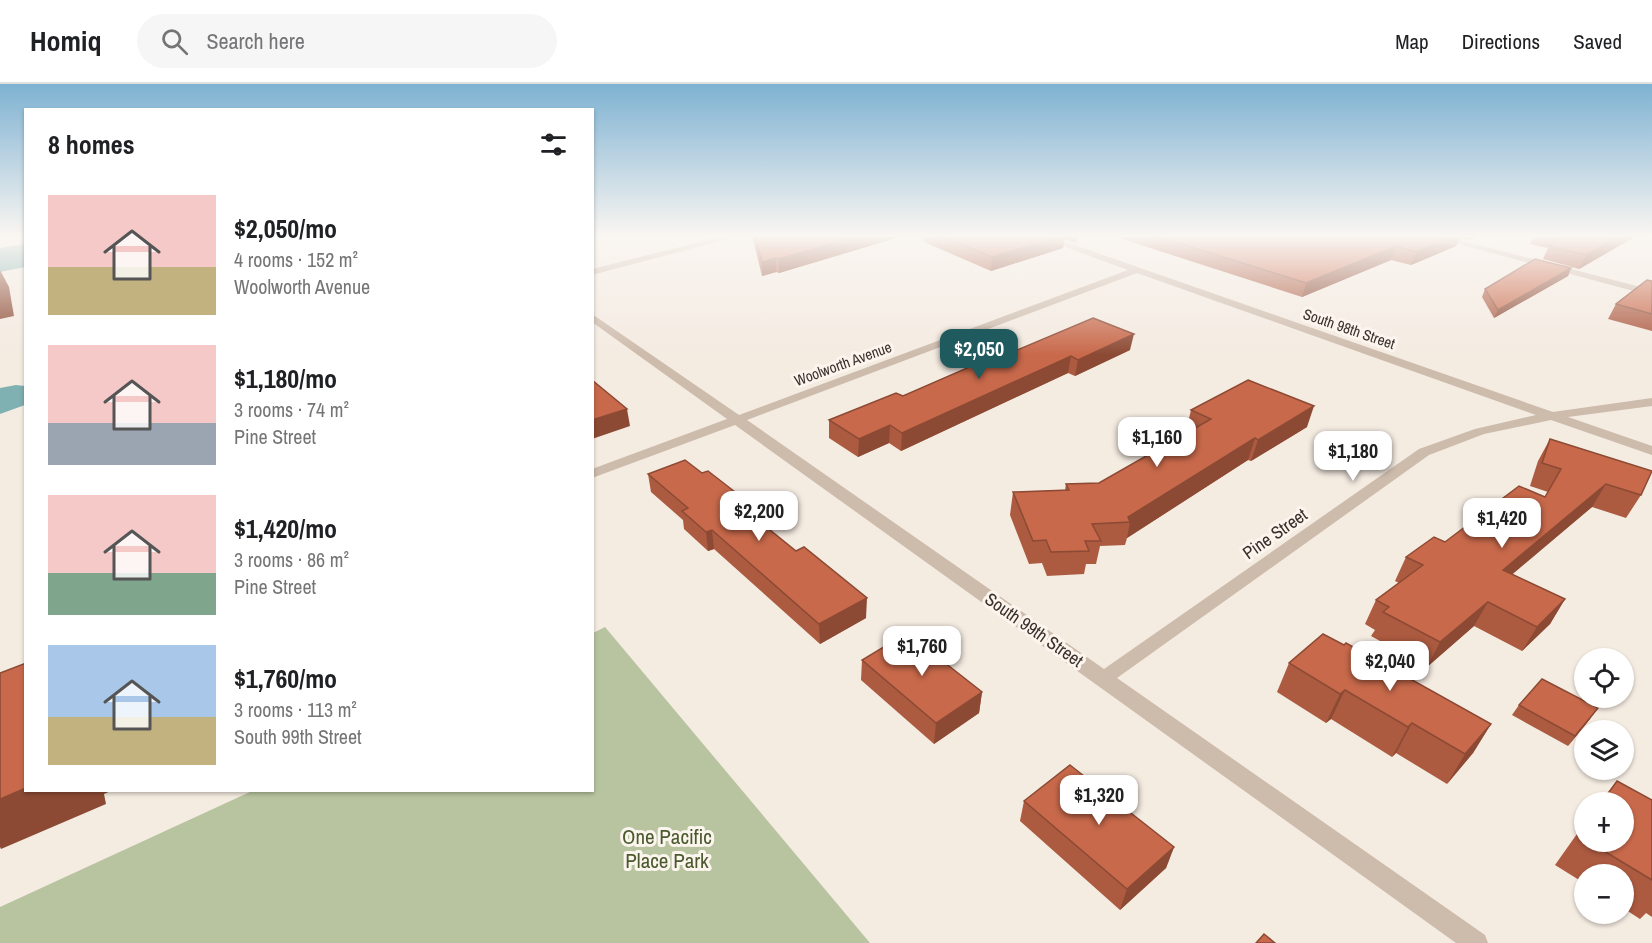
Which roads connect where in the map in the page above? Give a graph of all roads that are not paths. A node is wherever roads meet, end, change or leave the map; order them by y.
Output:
1 (1123, 275) edge
2 (1151, 275) edge
3 (1583, 275) edge
4 (1652, 293) edge
5 (594, 318) edge
6 (1652, 402) edge
7 (1553, 416) junction
8 (737, 419) junction
9 (1652, 451) edge
10 (594, 473) edge
11 (1103, 679) junction
12 (1476, 943) edge

1 - 8 street, Woolworth Avenue
2 - 7 street, South 98th Street
3 - 4 street
5 - 8 street, South 99th Street
6 - 7 street, Pine Street
7 - 9 street, South 98th Street
7 - 11 street, Pine Street
8 - 10 street, Woolworth Avenue
8 - 11 street, South 99th Street
11 - 12 street, South 99th Street

